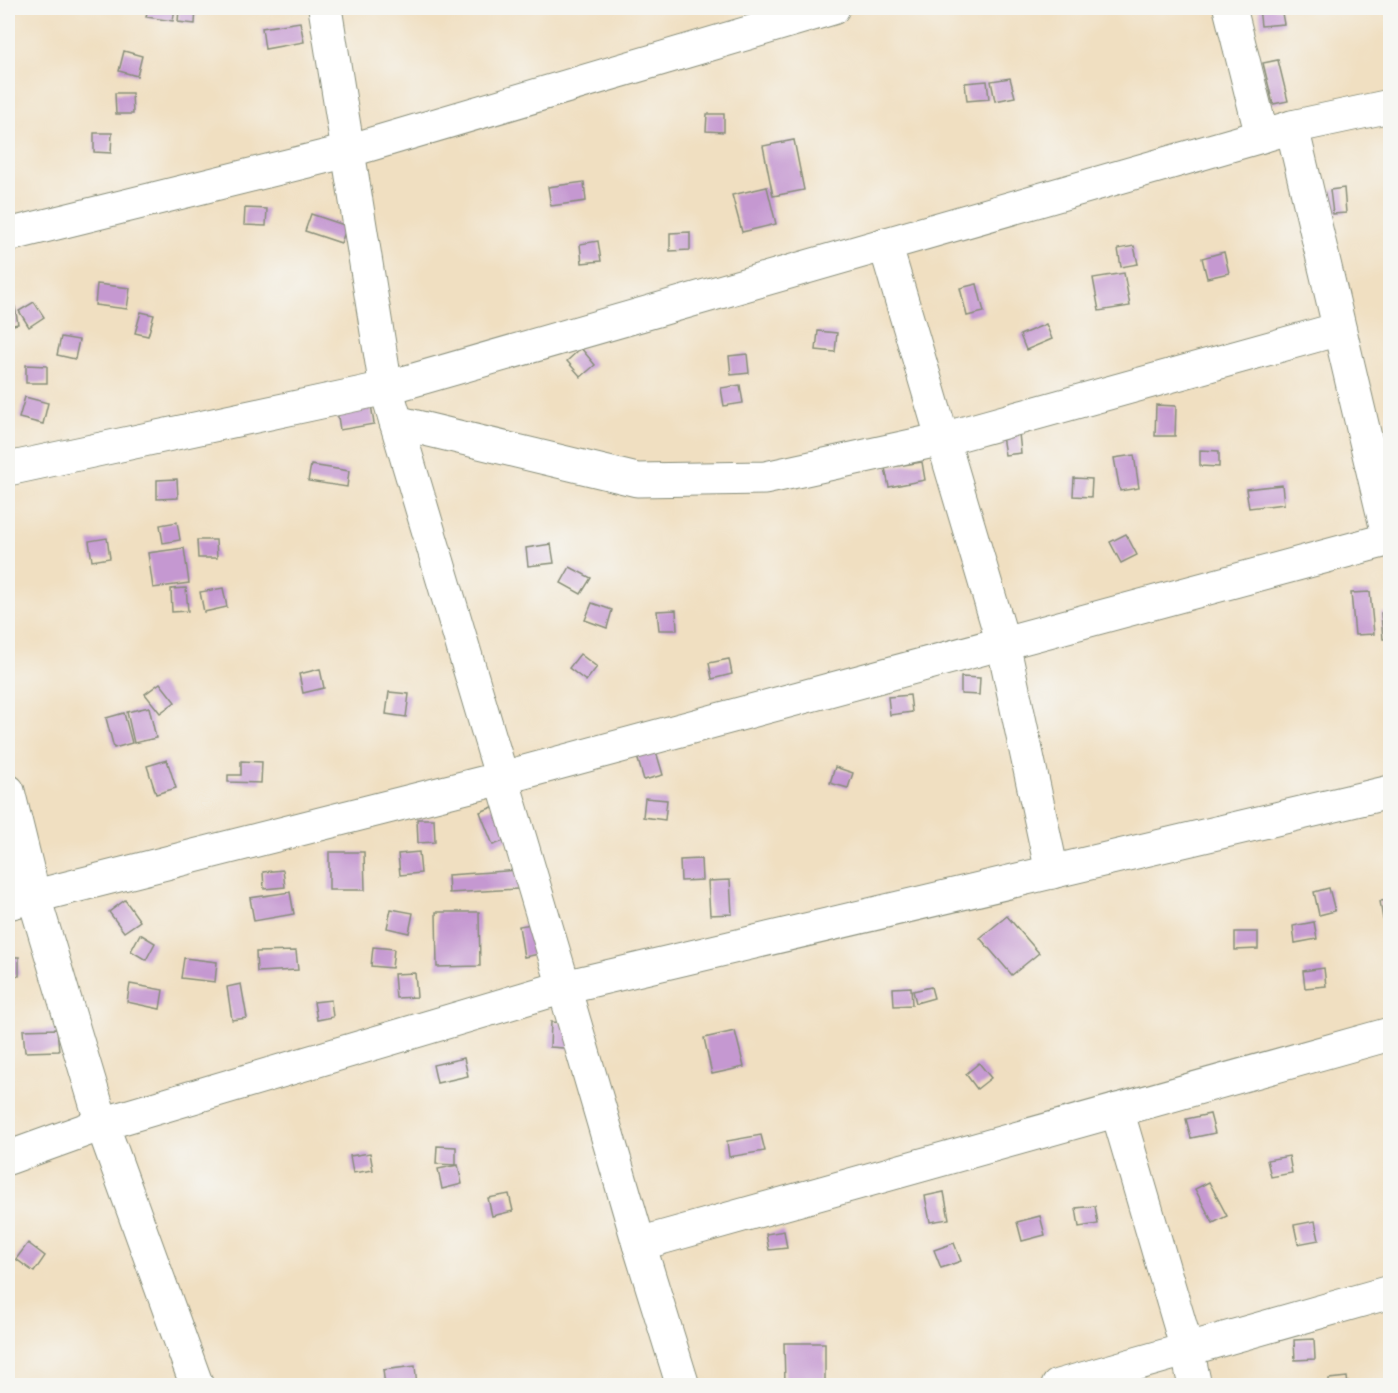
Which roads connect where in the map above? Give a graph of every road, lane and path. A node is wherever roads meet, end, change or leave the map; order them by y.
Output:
1 (325, 8) edge
2 (833, 8) edge
3 (1230, 8) edge
4 (1390, 106) edge
5 (1277, 131) junction
6 (348, 151) junction
7 (8, 235) edge
8 (885, 244) junction
9 (1339, 329) junction
10 (386, 388) junction
11 (396, 422) junction
12 (943, 439) junction
13 (8, 469) edge
14 (1390, 539) edge
15 (1003, 643) junction
16 (502, 777) junction
17 (8, 791) edge
18 (1390, 792) edge
19 (1052, 872) junction
20 (21, 900) edge
21 (564, 987) junction
22 (1390, 1034) edge
23 (1117, 1110) junction
24 (102, 1124) junction
25 (8, 1158) edge
26 (639, 1244) junction
27 (1390, 1292) edge
28 (1187, 1349) junction
29 (197, 1386) edge
30 (683, 1386) edge
31 (1058, 1386) edge
32 (1195, 1386) edge

1 - 6 street
2 - 6 street
3 - 5 street
4 - 5 street
5 - 8 street
5 - 9 street
6 - 7 street
6 - 10 street
8 - 10 street
8 - 12 street
9 - 12 street
9 - 14 street
10 - 11 street
10 - 13 street
11 - 12 street
11 - 16 street
12 - 15 street
14 - 15 street
15 - 16 street
15 - 19 street
16 - 20 street
16 - 21 street
17 - 20 street
18 - 19 street
19 - 21 street
20 - 24 street
21 - 24 street
21 - 26 street
22 - 23 street
23 - 26 street
23 - 28 street
24 - 25 street
24 - 29 street
26 - 30 street
27 - 28 street
28 - 31 street
28 - 32 street

